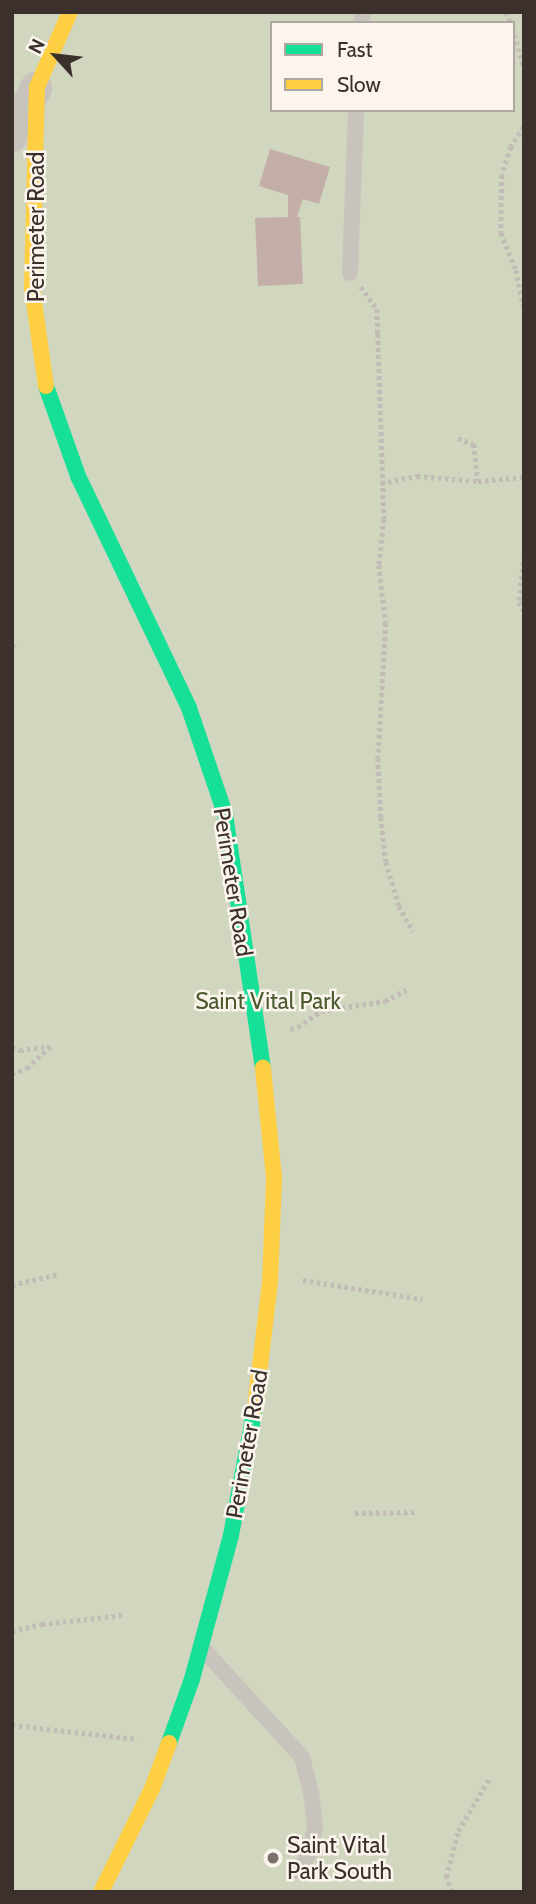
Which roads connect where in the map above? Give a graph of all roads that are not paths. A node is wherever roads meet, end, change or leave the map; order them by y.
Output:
1 (70, 12) edge
2 (37, 87) junction
3 (356, 112) edge
4 (12, 136) edge
5 (350, 273) road end
6 (200, 1647) junction
7 (299, 1871) dead end
8 (101, 1892) edge

1 - 2 street, Perimeter Road
2 - 4 street
2 - 6 street, Perimeter Road
3 - 5 lane
6 - 7 lane
6 - 8 street, Perimeter Road

